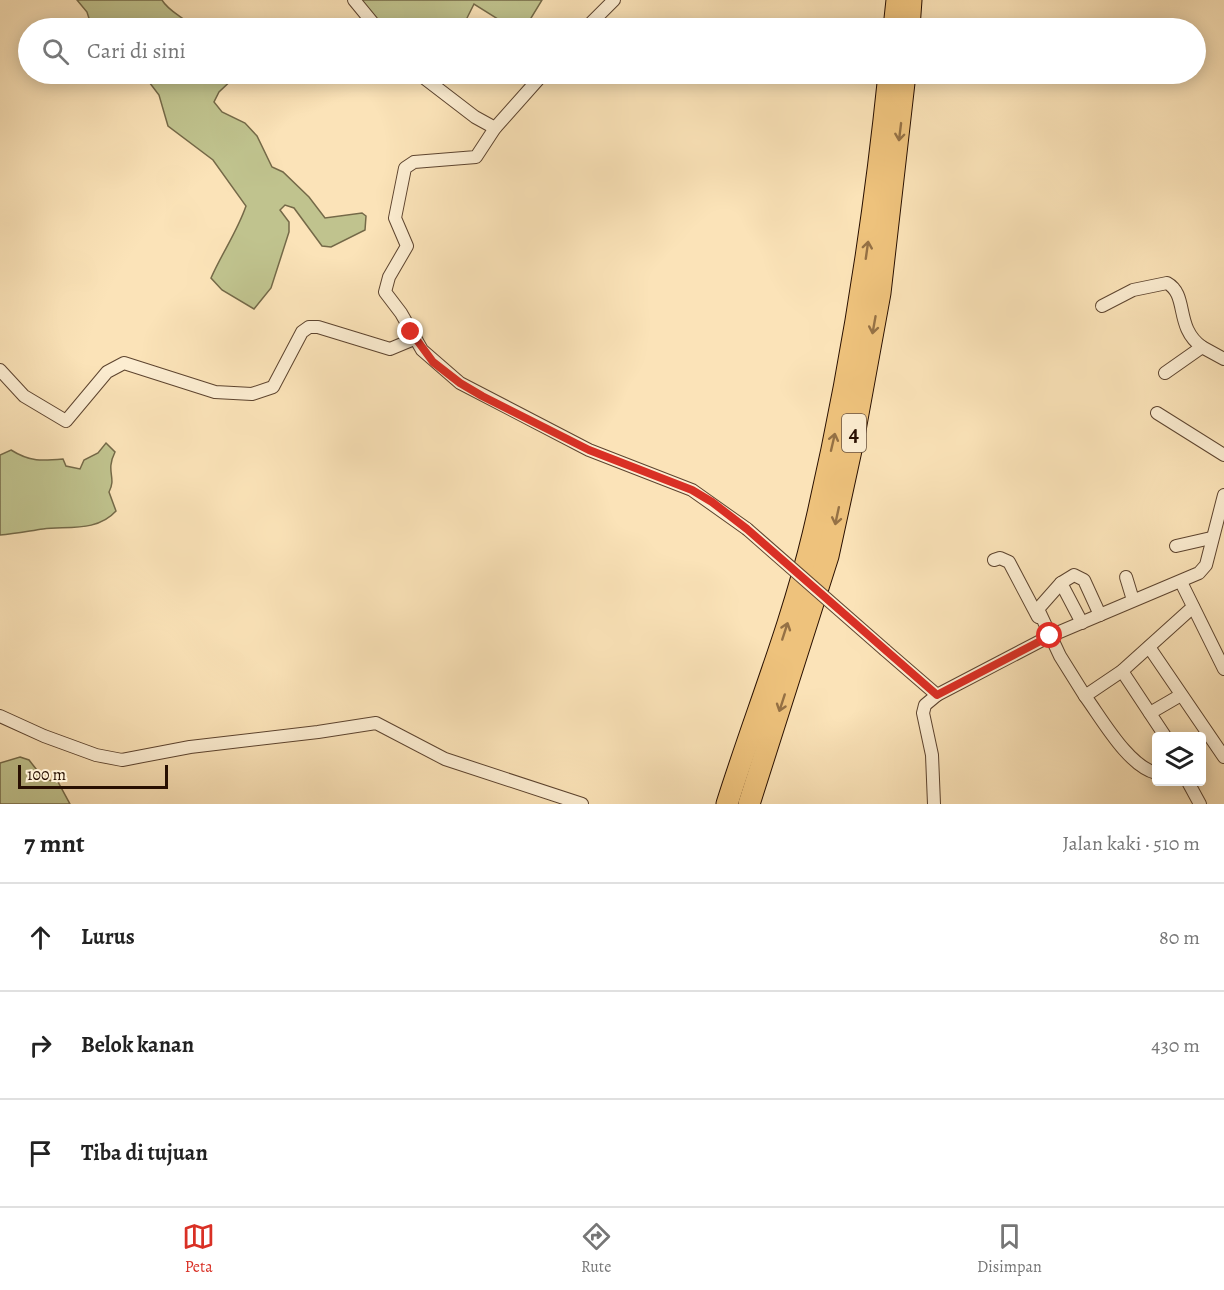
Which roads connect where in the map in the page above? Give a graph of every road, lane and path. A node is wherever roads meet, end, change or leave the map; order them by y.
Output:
1 (354, 0) edge
2 (614, 0) edge
3 (897, 0) edge
4 (912, 0) edge
5 (368, 18) edge
6 (596, 18) edge
7 (895, 18) edge
8 (910, 18) edge
9 (432, 84) edge
10 (534, 84) edge
11 (888, 84) edge
12 (904, 84) edge
13 (495, 128) junction
14 (1102, 306) dead end
15 (414, 339) junction
16 (1202, 347) junction
17 (1224, 359) edge
18 (0, 370) edge
19 (1165, 373) dead end
20 (1157, 413) dead end
21 (1224, 455) edge
22 (1224, 495) edge
23 (1211, 538) junction
24 (1176, 546) dead end
25 (994, 560) dead end
26 (1126, 577) dead end
27 (1180, 582) junction
28 (1061, 584) junction
29 (1133, 600) junction
30 (1193, 607) junction
31 (1100, 615) junction
32 (1082, 623) junction
33 (1051, 636) junction
34 (1149, 647) junction
35 (1219, 648) edge
36 (1224, 669) edge
37 (1122, 671) junction
38 (937, 695) junction
39 (1181, 695) junction
40 (1085, 696) junction
41 (1150, 713) junction
42 (0, 716) edge
43 (1163, 732) edge
44 (1224, 757) edge
45 (1152, 771) edge
46 (1190, 786) edge
47 (582, 804) edge
48 (728, 804) edge
49 (749, 804) edge
50 (934, 804) edge
51 (1200, 804) edge

1 - 5 street
2 - 6 street
3 - 7 highway
4 - 8 highway
9 - 13 street
10 - 13 street
48 -> 11 highway, 4
12 -> 49 highway, 4
13 - 15 street
14 - 16 street
15 - 18 street
15 - 38 street, bridge
16 - 17 street
16 - 19 street
20 - 21 street
22 - 23 street
23 - 24 street
23 - 27 street
25 - 33 street
26 - 29 street
27 - 29 street
27 - 30 street
28 - 31 street
28 - 32 street
28 - 33 street
29 - 31 street
30 - 34 street
30 - 35 street
31 - 32 street
32 - 33 street
33 - 38 street
33 - 40 street
34 - 37 street
34 - 39 street
35 - 36 street
37 - 40 street
37 - 41 street
38 - 50 street
39 - 41 street
39 - 44 street
40 - 45 street
41 - 43 street
42 - 47 street
46 - 51 street

